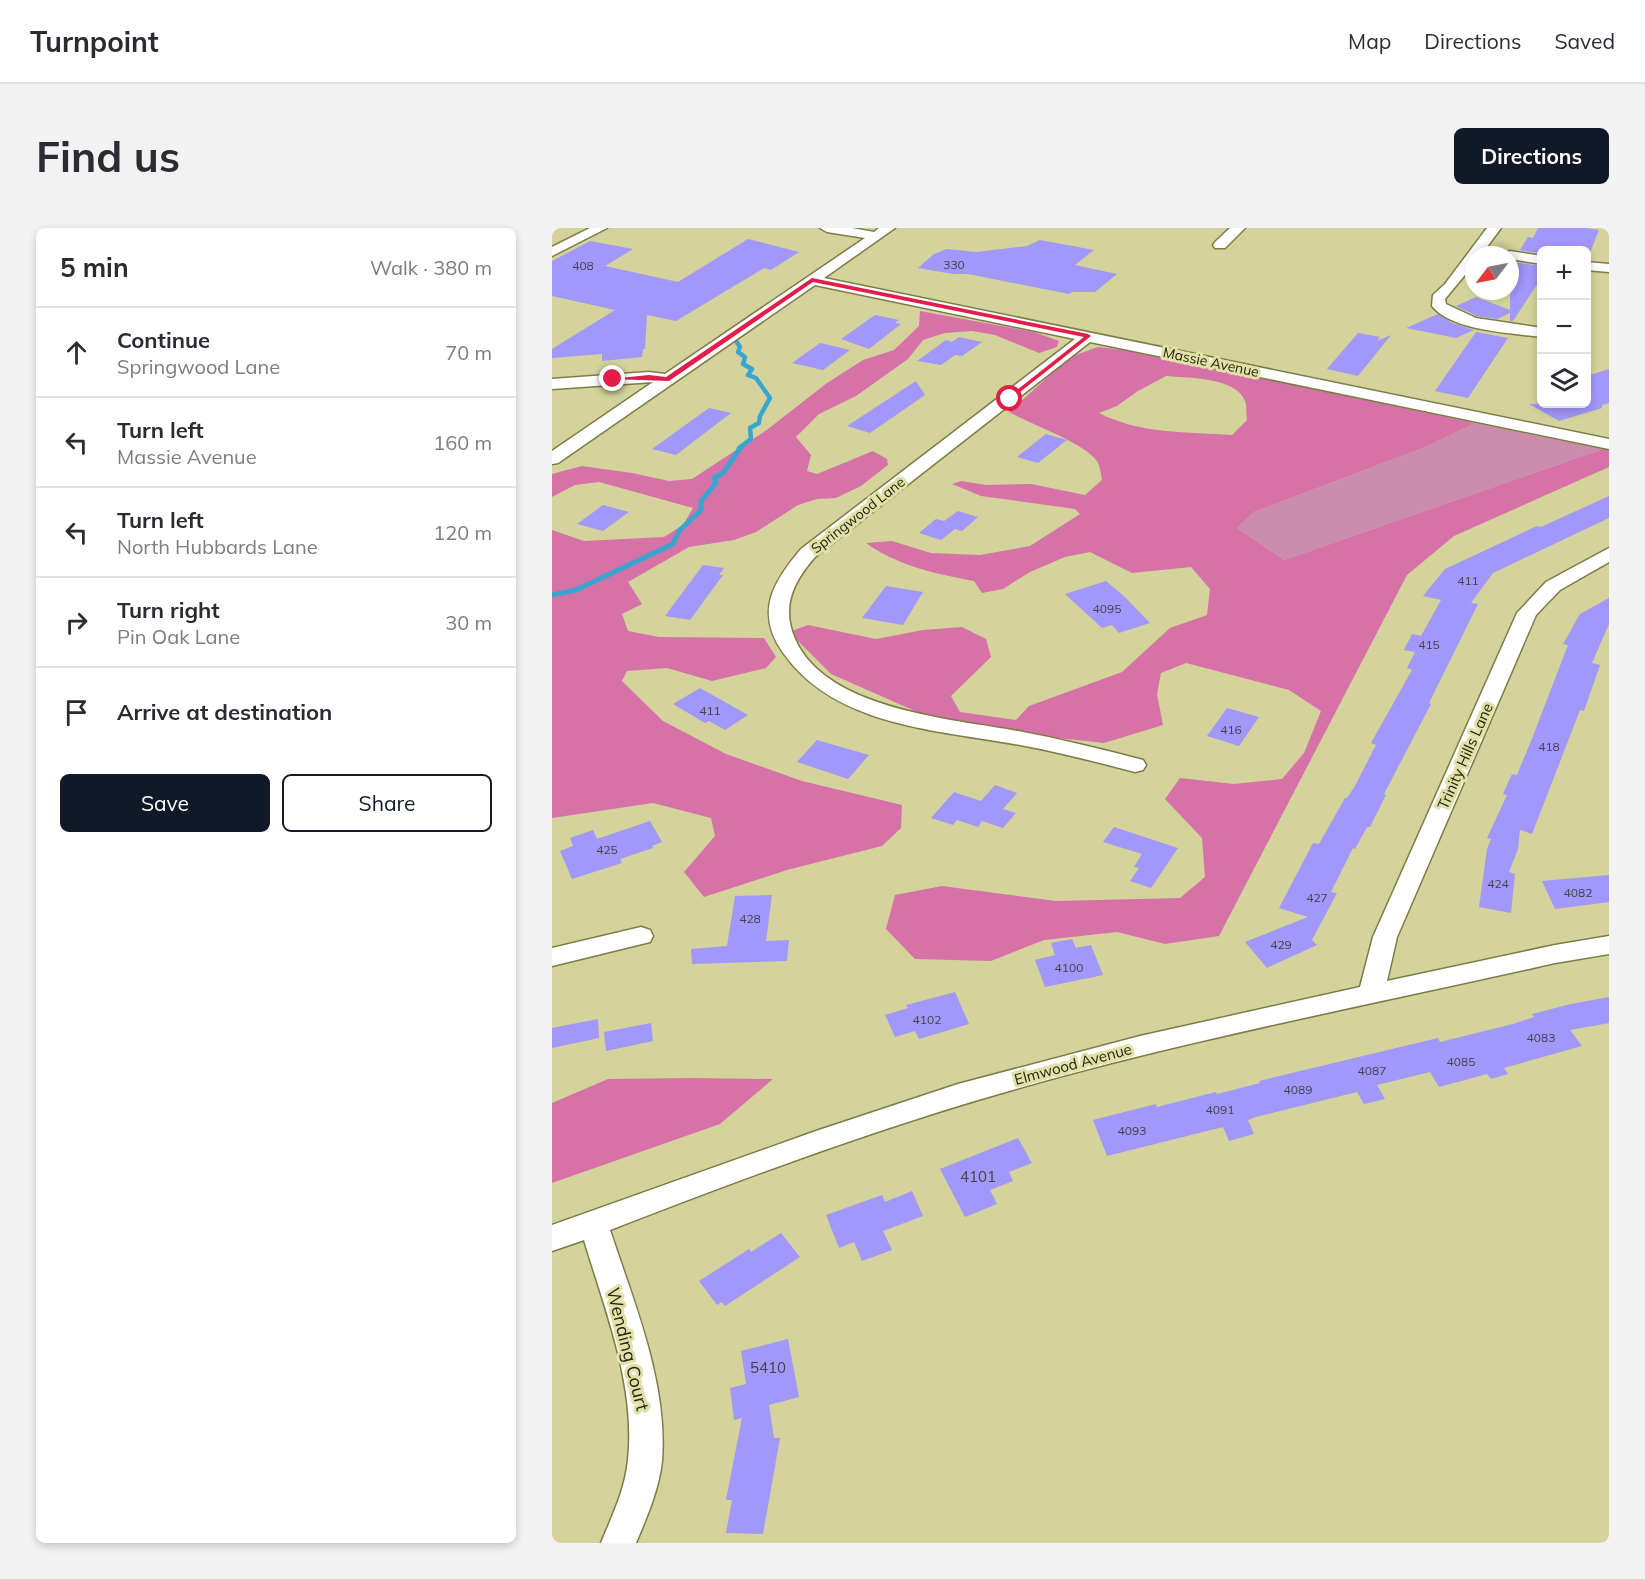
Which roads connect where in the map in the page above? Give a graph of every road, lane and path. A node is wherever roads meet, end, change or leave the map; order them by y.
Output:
1 (600, 228) edge
2 (827, 228) edge
3 (1238, 228) edge
4 (1494, 228) edge
5 (883, 232) edge
6 (1220, 245) dead end
7 (1492, 246) edge
8 (552, 252) edge
9 (1519, 257) edge
10 (1537, 259) edge
11 (1591, 266) edge
12 (1609, 268) edge
13 (1465, 275) edge
14 (812, 280) junction
15 (1537, 325) edge
16 (1515, 328) junction
17 (1537, 332) edge
18 (1088, 336) junction
19 (667, 380) junction
20 (552, 384) edge
21 (1609, 444) edge
22 (552, 459) edge
23 (1609, 554) edge
24 (1135, 765) dead end
25 (641, 936) dead end
26 (1609, 945) edge
27 (552, 957) edge
28 (1371, 996) junction
29 (594, 1225) junction
30 (552, 1238) edge
31 (618, 1543) edge

1 - 8 street
2 - 5 street
3 - 6 street
4 - 7 street
5 - 14 street
9 - 10 street
11 - 12 street
13 - 16 street
14 - 18 street, Massie Avenue
14 - 19 street
15 - 16 street
16 - 17 street
18 - 21 street, Massie Avenue
18 - 24 street, Springwood Lane
19 - 20 street
19 - 22 street
23 - 28 street, Trinity Hills Lane
25 - 27 street
26 - 28 street, Elmwood Avenue
28 - 29 street, Elmwood Avenue
29 - 30 street, Elmwood Avenue
29 - 31 street, Wending Court

